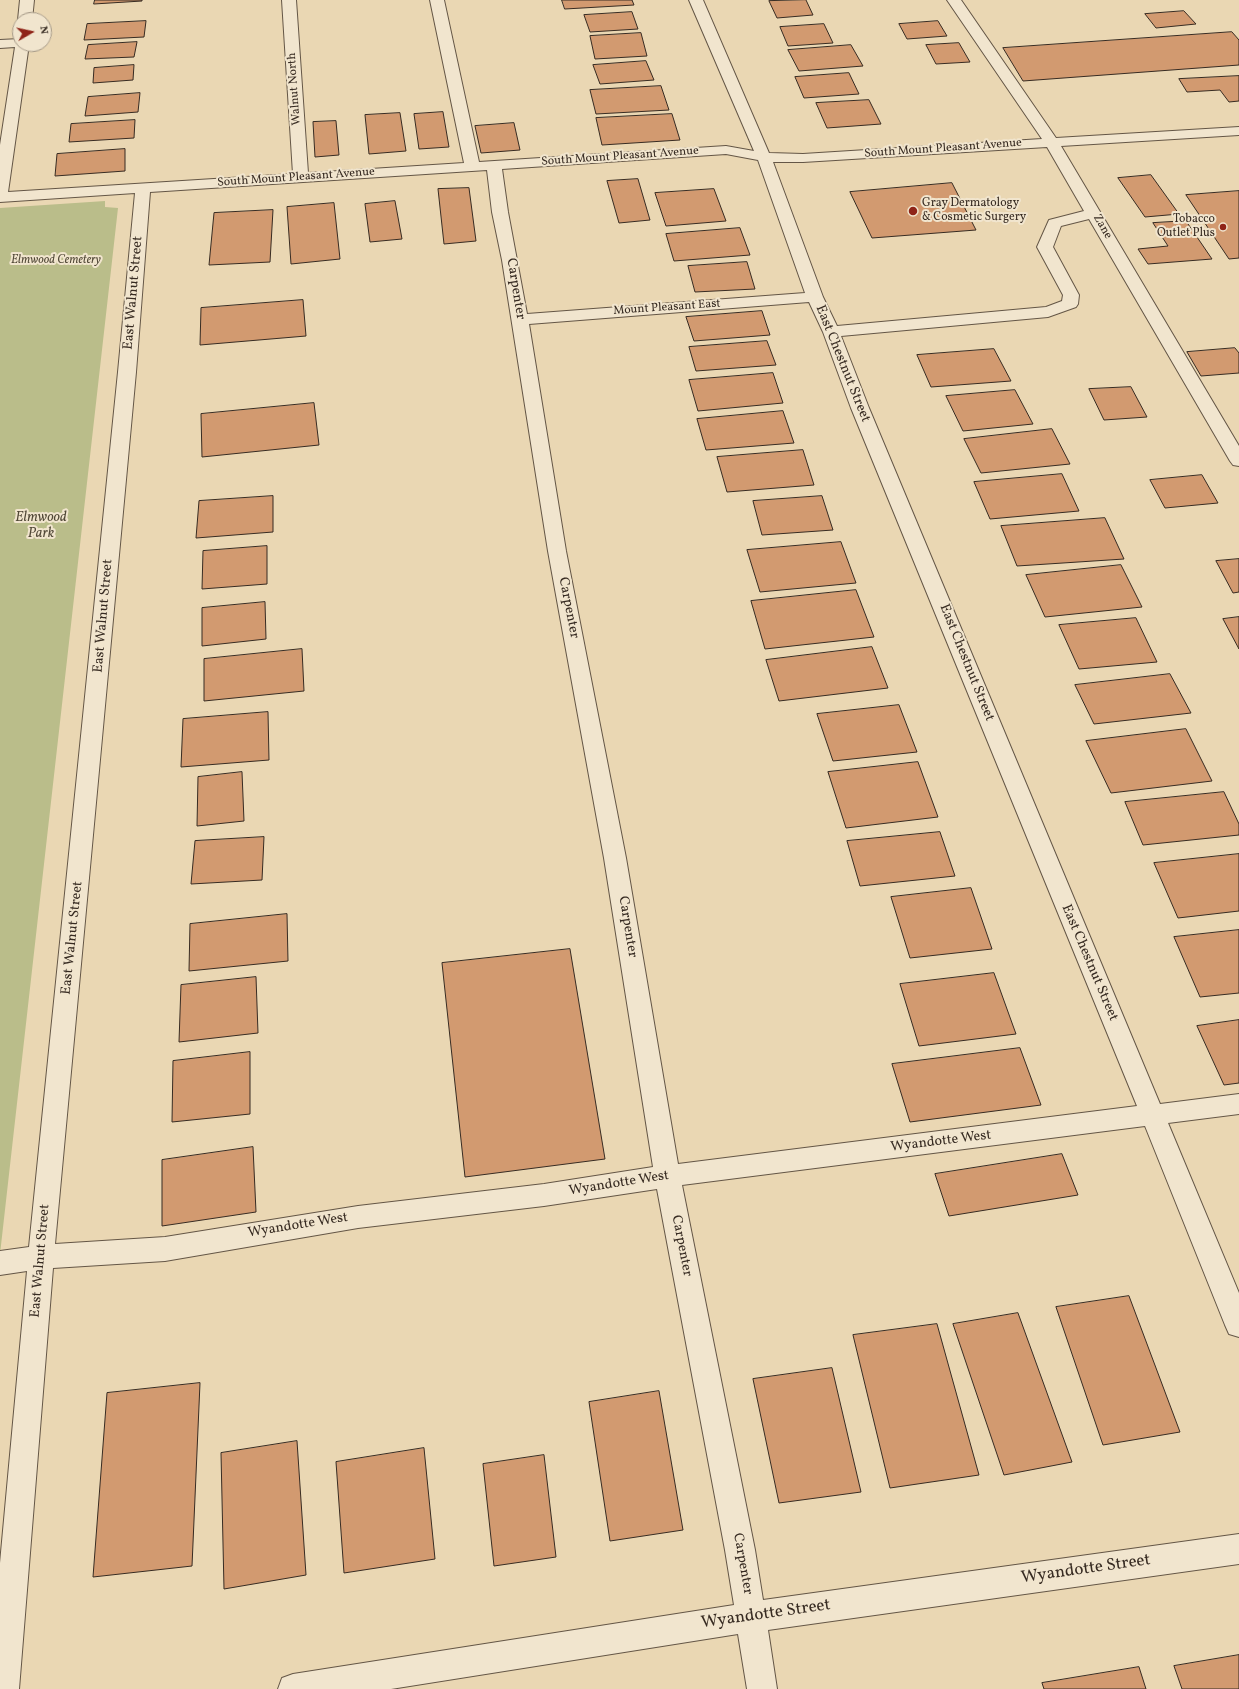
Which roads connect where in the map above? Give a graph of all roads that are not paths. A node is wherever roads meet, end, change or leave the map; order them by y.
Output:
1 (27, 0) edge
2 (289, 0) edge
3 (437, 0) edge
4 (696, 0) edge
5 (954, 0) edge
6 (26, 12) edge
7 (0, 44) edge
8 (12, 44) edge
9 (20, 52) edge
10 (1239, 131) edge
11 (1051, 142) junction
12 (764, 157) junction
13 (483, 165) junction
14 (301, 177) junction
15 (143, 188) junction
16 (0, 197) edge
17 (1093, 213) junction
18 (815, 297) junction
19 (520, 320) junction
20 (831, 332) junction
21 (1239, 461) edge
22 (1239, 1104) edge
23 (1153, 1116) junction
24 (667, 1176) junction
25 (41, 1257) junction
26 (0, 1264) edge
27 (1239, 1325) edge
28 (1239, 1550) edge
29 (751, 1617) junction
30 (4, 1689) edge
31 (293, 1689) edge
32 (762, 1689) edge

1 - 6 street
2 - 14 street, Walnut North
3 - 13 street, Carpenter
4 - 12 street, East Chestnut Street
5 - 11 street, Zane
7 - 8 street
9 - 16 street
10 - 11 street, South Mount Pleasant Avenue
11 - 12 street, South Mount Pleasant Avenue
11 - 17 street, Zane
12 - 13 street, South Mount Pleasant Avenue
12 - 18 street, East Chestnut Street
13 - 14 street, South Mount Pleasant Avenue
13 - 19 street, Carpenter
14 - 15 street, South Mount Pleasant Avenue
15 - 16 street, South Mount Pleasant Avenue
15 - 25 street, East Walnut Street
17 - 20 street
17 - 21 street, Zane
18 - 19 street, Mount Pleasant East
18 - 20 street, East Chestnut Street
19 - 24 street, Carpenter
20 - 23 street, East Chestnut Street
22 - 23 street, Wyandotte West
23 - 24 street, Wyandotte West
23 - 27 street, East Chestnut Street
24 - 25 street, Wyandotte West
24 - 29 street, Carpenter
25 - 26 street, Wyandotte West
25 - 30 street, East Walnut Street
28 - 29 street, Wyandotte Street
29 - 31 street, Wyandotte Street
29 - 32 street, Carpenter

